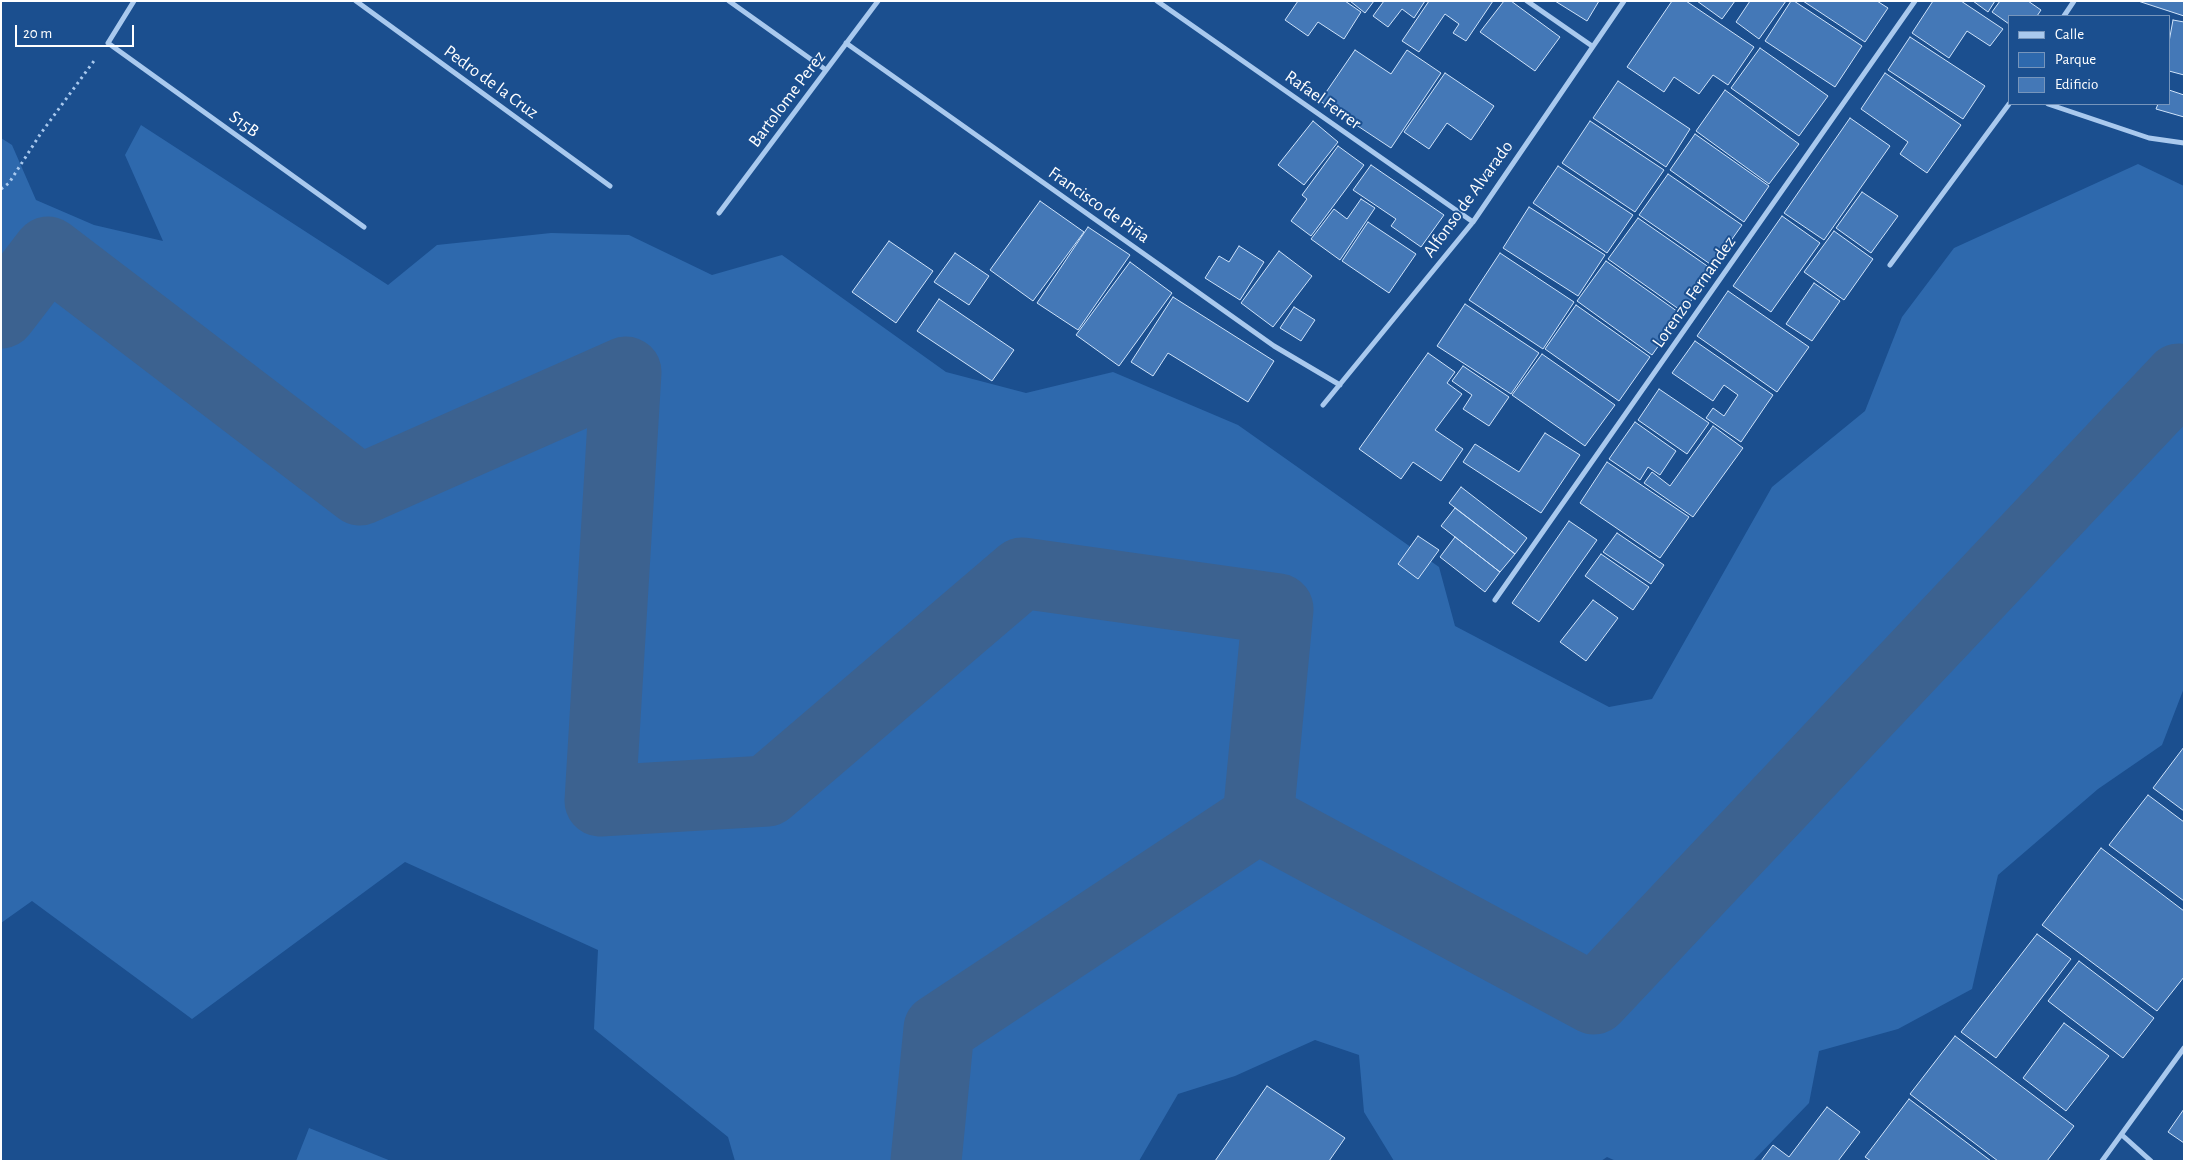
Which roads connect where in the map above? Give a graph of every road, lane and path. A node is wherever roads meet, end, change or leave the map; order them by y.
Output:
1 (134, 1) edge
2 (356, 1) edge
3 (728, 1) edge
4 (878, 1) edge
5 (1157, 1) edge
6 (1528, 1) edge
7 (1624, 1) edge
8 (1915, 1) edge
9 (2074, 1) edge
10 (2065, 15) edge
11 (108, 42) junction
12 (846, 43) junction
13 (1592, 46) junction
14 (826, 70) junction
15 (2009, 105) edge
16 (2051, 105) edge
17 (2184, 143) edge
18 (610, 186) dead end
19 (1, 189) edge
20 (719, 213) dead end
21 (1473, 222) junction
22 (364, 227) dead end
23 (1890, 265) dead end
24 (1340, 385) junction
25 (1323, 405) dead end
26 (1495, 600) dead end
27 (2184, 1048) edge
28 (2122, 1136) junction
29 (2102, 1161) edge
30 (2151, 1161) edge

1 - 11 street
2 - 18 street, Pedro de la Cruz
3 - 14 street
4 - 12 street, Bartolome Perez
5 - 21 street, Rafael Ferrer
6 - 13 street
7 - 13 street, Alfonso de Alvarado
8 - 26 street, Lorenzo Fernandez
9 - 10 street
11 - 19 path
11 - 22 street, S15B
12 - 14 street, Bartolome Perez
12 - 24 street, Francisco de Piña
13 - 21 street, Alfonso de Alvarado
14 - 20 street, Bartolome Perez
15 - 23 street
16 - 17 street
21 - 24 street, Alfonso de Alvarado
24 - 25 street, Alfonso de Alvarado
27 - 28 street
28 - 29 street
28 - 30 street

